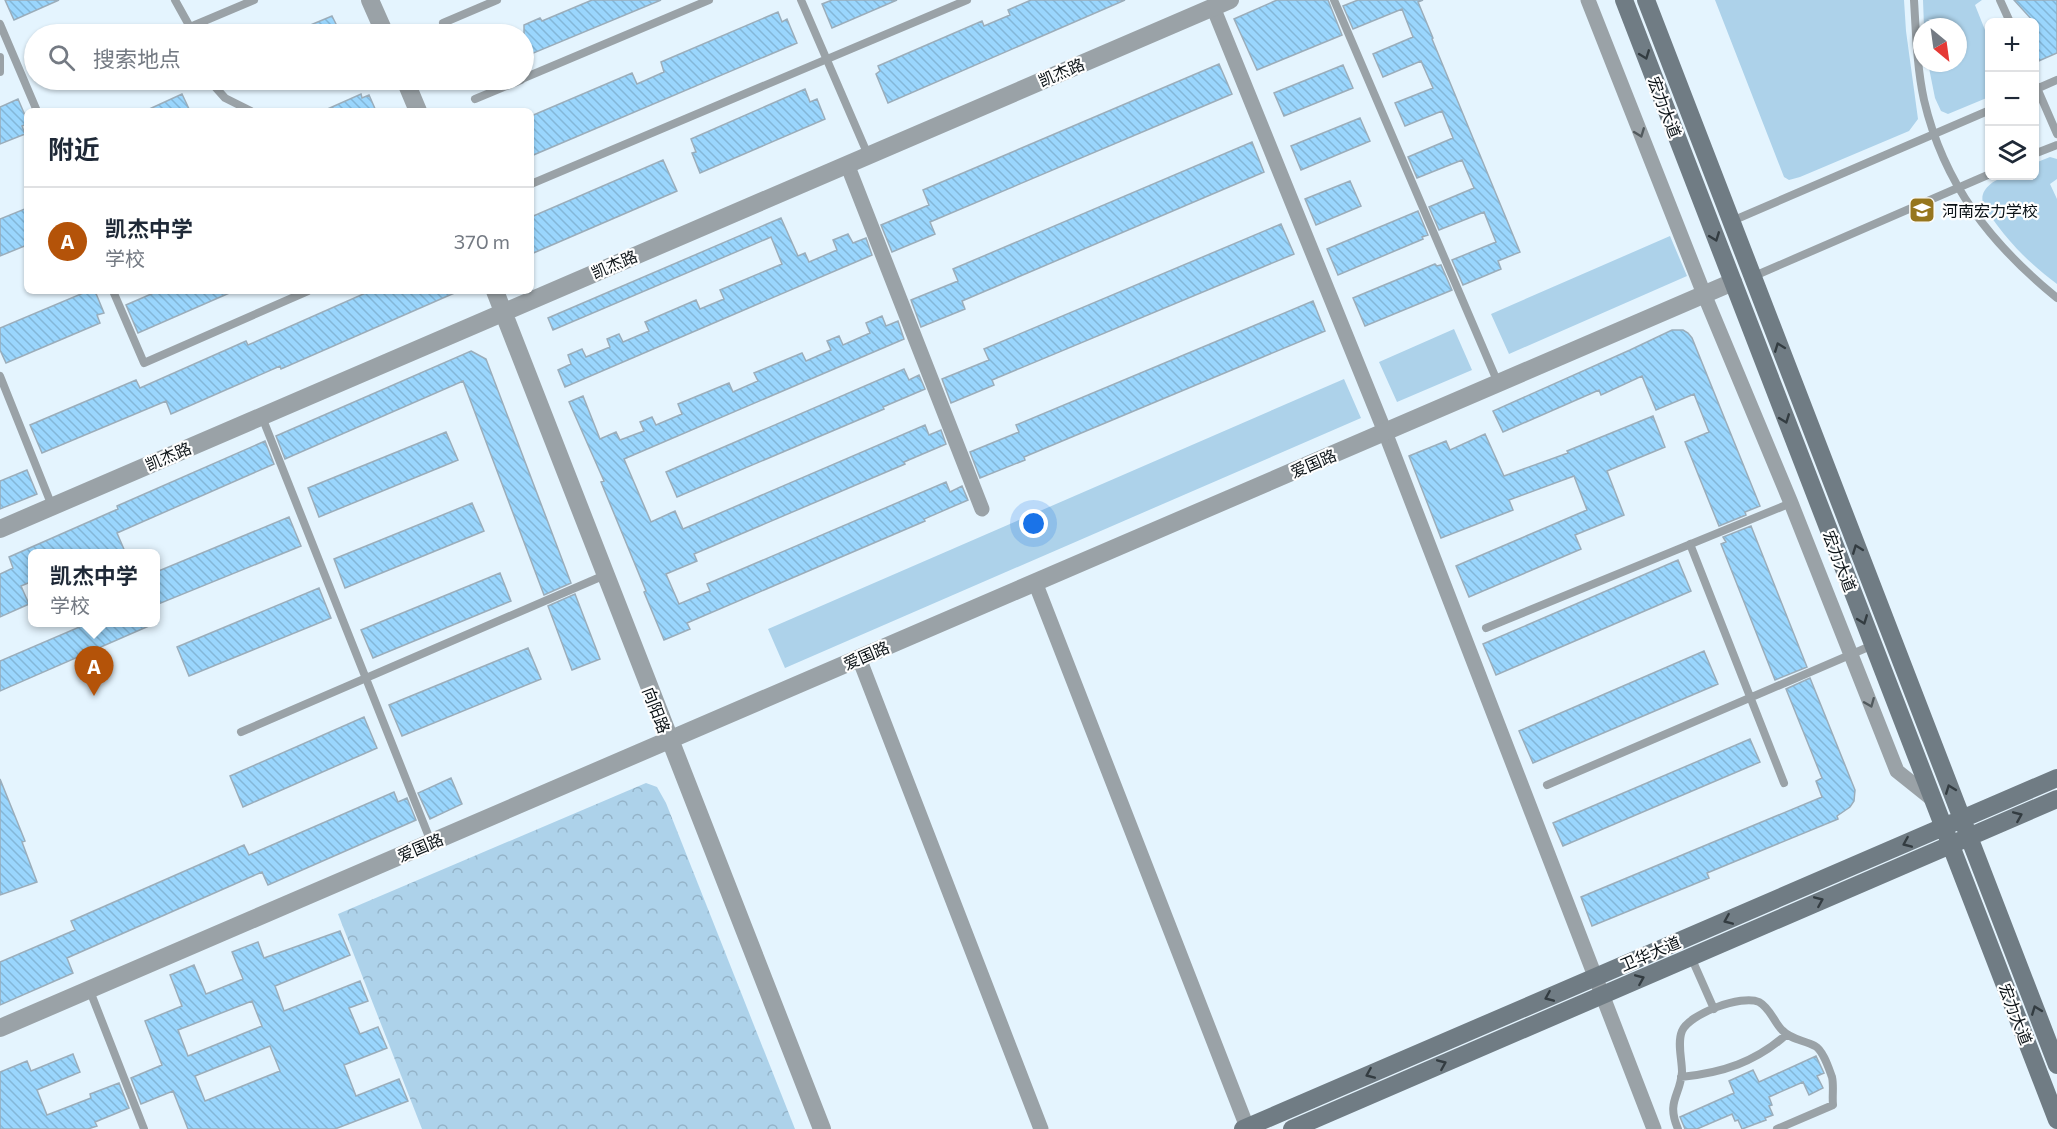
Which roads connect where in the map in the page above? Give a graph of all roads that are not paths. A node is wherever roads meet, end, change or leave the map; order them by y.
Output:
1 (175, 0) edge
2 (254, 0) edge
3 (370, 0) edge
4 (497, 0) edge
5 (709, 0) edge
6 (801, 0) edge
7 (967, 0) edge
8 (1334, 0) edge
9 (1588, 0) edge
10 (1624, 0) edge
11 (1646, 0) edge
12 (1914, 0) edge
13 (2000, 0) edge
14 (1221, 4) edge
15 (2008, 18) edge
16 (443, 23) dead end
17 (0, 24) edge
18 (187, 24) edge
19 (205, 24) edge
20 (381, 24) edge
21 (0, 57) edge
22 (827, 59) junction
23 (0, 72) edge
24 (534, 74) edge
25 (24, 80) edge
26 (2057, 80) edge
27 (2039, 85) edge
28 (28, 90) edge
29 (218, 90) edge
30 (409, 90) edge
31 (496, 90) edge
32 (2039, 93) edge
33 (475, 99) dead end
34 (36, 108) edge
35 (245, 108) edge
36 (417, 108) edge
37 (1985, 112) edge
38 (1934, 133) junction
39 (2057, 134) edge
40 (2057, 145) edge
41 (2039, 152) edge
42 (868, 155) junction
43 (847, 164) junction
44 (1985, 176) edge
45 (534, 183) edge
46 (1958, 188) junction
47 (1731, 221) junction
48 (1752, 277) junction
49 (1733, 282) junction
50 (114, 294) edge
51 (301, 294) edge
52 (496, 294) edge
53 (1704, 294) junction
54 (2057, 298) edge
55 (502, 312) junction
56 (0, 376) edge
57 (1498, 383) junction
58 (262, 415) junction
59 (1384, 432) junction
60 (1791, 503) junction
61 (52, 506) junction
62 (982, 509) dead end
63 (0, 529) edge
64 (1690, 544) junction
65 (604, 575) junction
66 (1035, 582) junction
67 (1486, 628) dead end
68 (1873, 645) junction
69 (1851, 654) junction
70 (859, 658) junction
71 (366, 678) junction
72 (1750, 698) junction
73 (241, 732) dead end
74 (669, 740) junction
75 (2057, 778) edge
76 (1784, 783) dead end
77 (1547, 785) dead end
78 (1932, 799) junction
79 (2057, 799) edge
80 (1962, 819) junction
81 (1943, 827) junction
82 (1969, 837) junction
83 (431, 842) junction
84 (1950, 845) junction
85 (1691, 957) junction
86 (1595, 977) junction
87 (90, 989) junction
88 (1602, 995) junction
89 (1714, 1009) junction
90 (0, 1028) edge
91 (1787, 1034) junction
92 (2057, 1065) edge
93 (1681, 1077) junction
94 (2057, 1120) edge
95 (1245, 1128) edge
96 (144, 1129) edge
97 (822, 1129) edge
98 (1041, 1129) edge
99 (1292, 1129) edge
100 (1654, 1129) edge
101 (1678, 1129) edge
102 (1777, 1129) edge

1 - 18 lane
2 - 19 lane
3 - 20 street
4 - 16 lane
5 - 24 lane
6 - 22 lane
7 - 22 lane
8 - 57 lane
9 -> 53 street
10 -> 49 main road, 宏力大道
11 - 47 main road, 宏力大道
12 - 38 lane
13 - 15 lane
14 - 42 street, 凯杰路
14 - 59 street
17 - 25 lane
21 - 23 lane
22 - 42 lane
22 - 45 lane
26 - 27 lane
28 - 34 lane
29 - 35 lane
30 - 36 street
31 - 33 lane
32 - 39 lane
37 - 38 lane
38 - 46 lane
38 - 47 lane
40 - 41 lane
42 - 43 street, 凯杰路
43 - 55 street, 凯杰路
43 - 62 street
44 - 46 lane
46 - 48 lane
46 - 54 lane
47 - 48 main road, 宏力大道
80 -> 48 main road, 宏力大道
49 - 53 street, 爱国路
49 -> 68 main road, 宏力大道
50 - 51 lane
52 - 55 street, 向阳路
53 - 57 street, 爱国路
53 - 60 street
55 - 58 street, 凯杰路
55 - 65 street, 向阳路
56 - 61 lane
57 - 59 street, 爱国路
58 - 61 street, 凯杰路
58 - 71 lane
59 - 66 street, 爱国路
59 - 86 street
60 - 64 lane
60 - 69 street
61 - 63 street, 凯杰路
64 - 67 lane
64 - 72 lane
65 - 71 lane
65 - 74 street, 向阳路
66 - 70 street, 爱国路
66 - 95 street
68 - 69 lane
68 - 78 main road, 宏力大道
69 - 72 lane
69 -> 78 street
70 - 74 street, 爱国路
70 - 98 street
71 - 73 lane
71 - 83 lane
72 - 76 lane
72 - 77 lane
74 - 83 street, 爱国路
74 - 97 street, 向阳路
75 - 80 main road, 卫华大道
78 - 81 main road, 宏力大道
82 -> 79 main road, 卫华大道
80 - 81 main road, 卫华大道
80 - 82 main road, 宏力大道
81 - 84 main road, 宏力大道
81 -> 86 main road, 卫华大道
82 - 84 main road, 卫华大道
92 -> 82 main road, 宏力大道
83 - 87 street, 爱国路
85 -> 84 main road, 卫华大道
84 - 94 main road, 宏力大道
88 -> 85 main road, 卫华大道
85 - 89 lane
86 - 88 street
86 -> 95 main road, 卫华大道
87 - 90 street, 爱国路
87 - 96 lane
99 -> 88 main road, 卫华大道
88 - 100 street
89 - 91 lane
89 - 93 lane
91 - 93 lane
91 - 102 lane
93 - 101 lane

